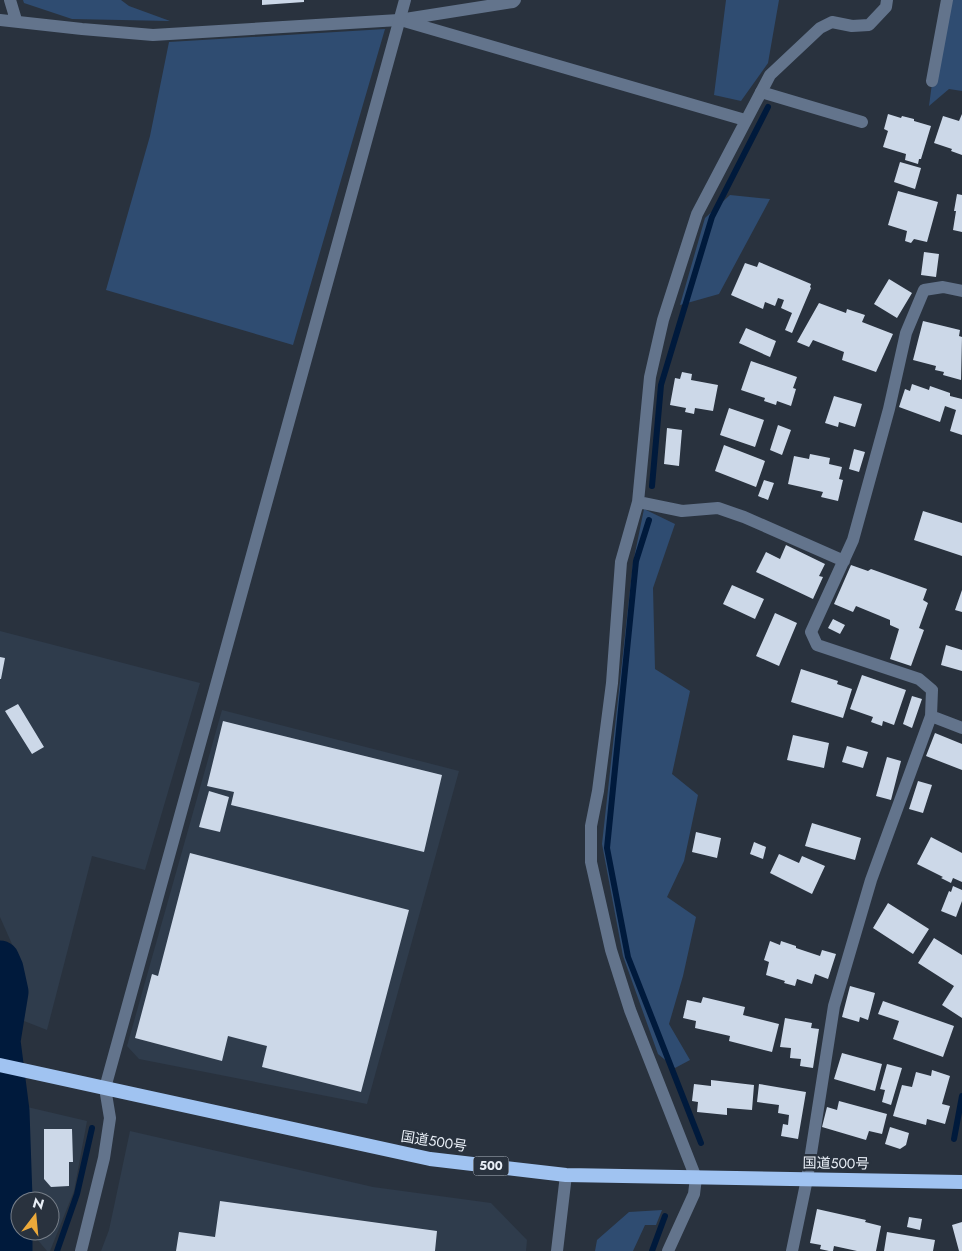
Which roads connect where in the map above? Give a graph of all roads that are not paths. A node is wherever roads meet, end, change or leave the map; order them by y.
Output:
1 (10, 0) edge
2 (405, 0) edge
3 (515, 0) edge
4 (887, 0) edge
5 (947, 0) edge
6 (0, 20) edge
7 (16, 20) junction
8 (399, 20) junction
9 (932, 81) dead end
10 (761, 92) junction
11 (745, 120) junction
12 (862, 122) dead end
13 (962, 291) edge
14 (638, 502) junction
15 (844, 561) junction
16 (931, 716) junction
17 (962, 728) edge
18 (0, 1065) edge
19 (105, 1088) junction
20 (566, 1174) junction
21 (696, 1178) junction
22 (807, 1179) junction
23 (962, 1182) edge
24 (81, 1251) edge
25 (557, 1251) edge
26 (668, 1251) edge
27 (792, 1251) edge

1 - 7 street
2 - 8 street
3 - 8 street
4 - 10 street
5 - 9 street
6 - 7 street
7 - 8 street
8 - 11 street
8 - 19 street
10 - 11 street
10 - 12 street
11 - 14 street
13 - 15 street
14 - 15 street
14 - 21 street
15 - 16 street
16 - 17 street
16 - 22 street
18 - 19 highway, 国道500号 / 500
19 - 20 highway, 国道500号 / 500
19 - 24 street
20 - 21 highway, 国道500号 / 500
20 - 25 street
21 - 22 highway, 国道500号 / 500
21 - 26 street
22 - 23 highway, 国道500号 / 500
22 - 27 street

